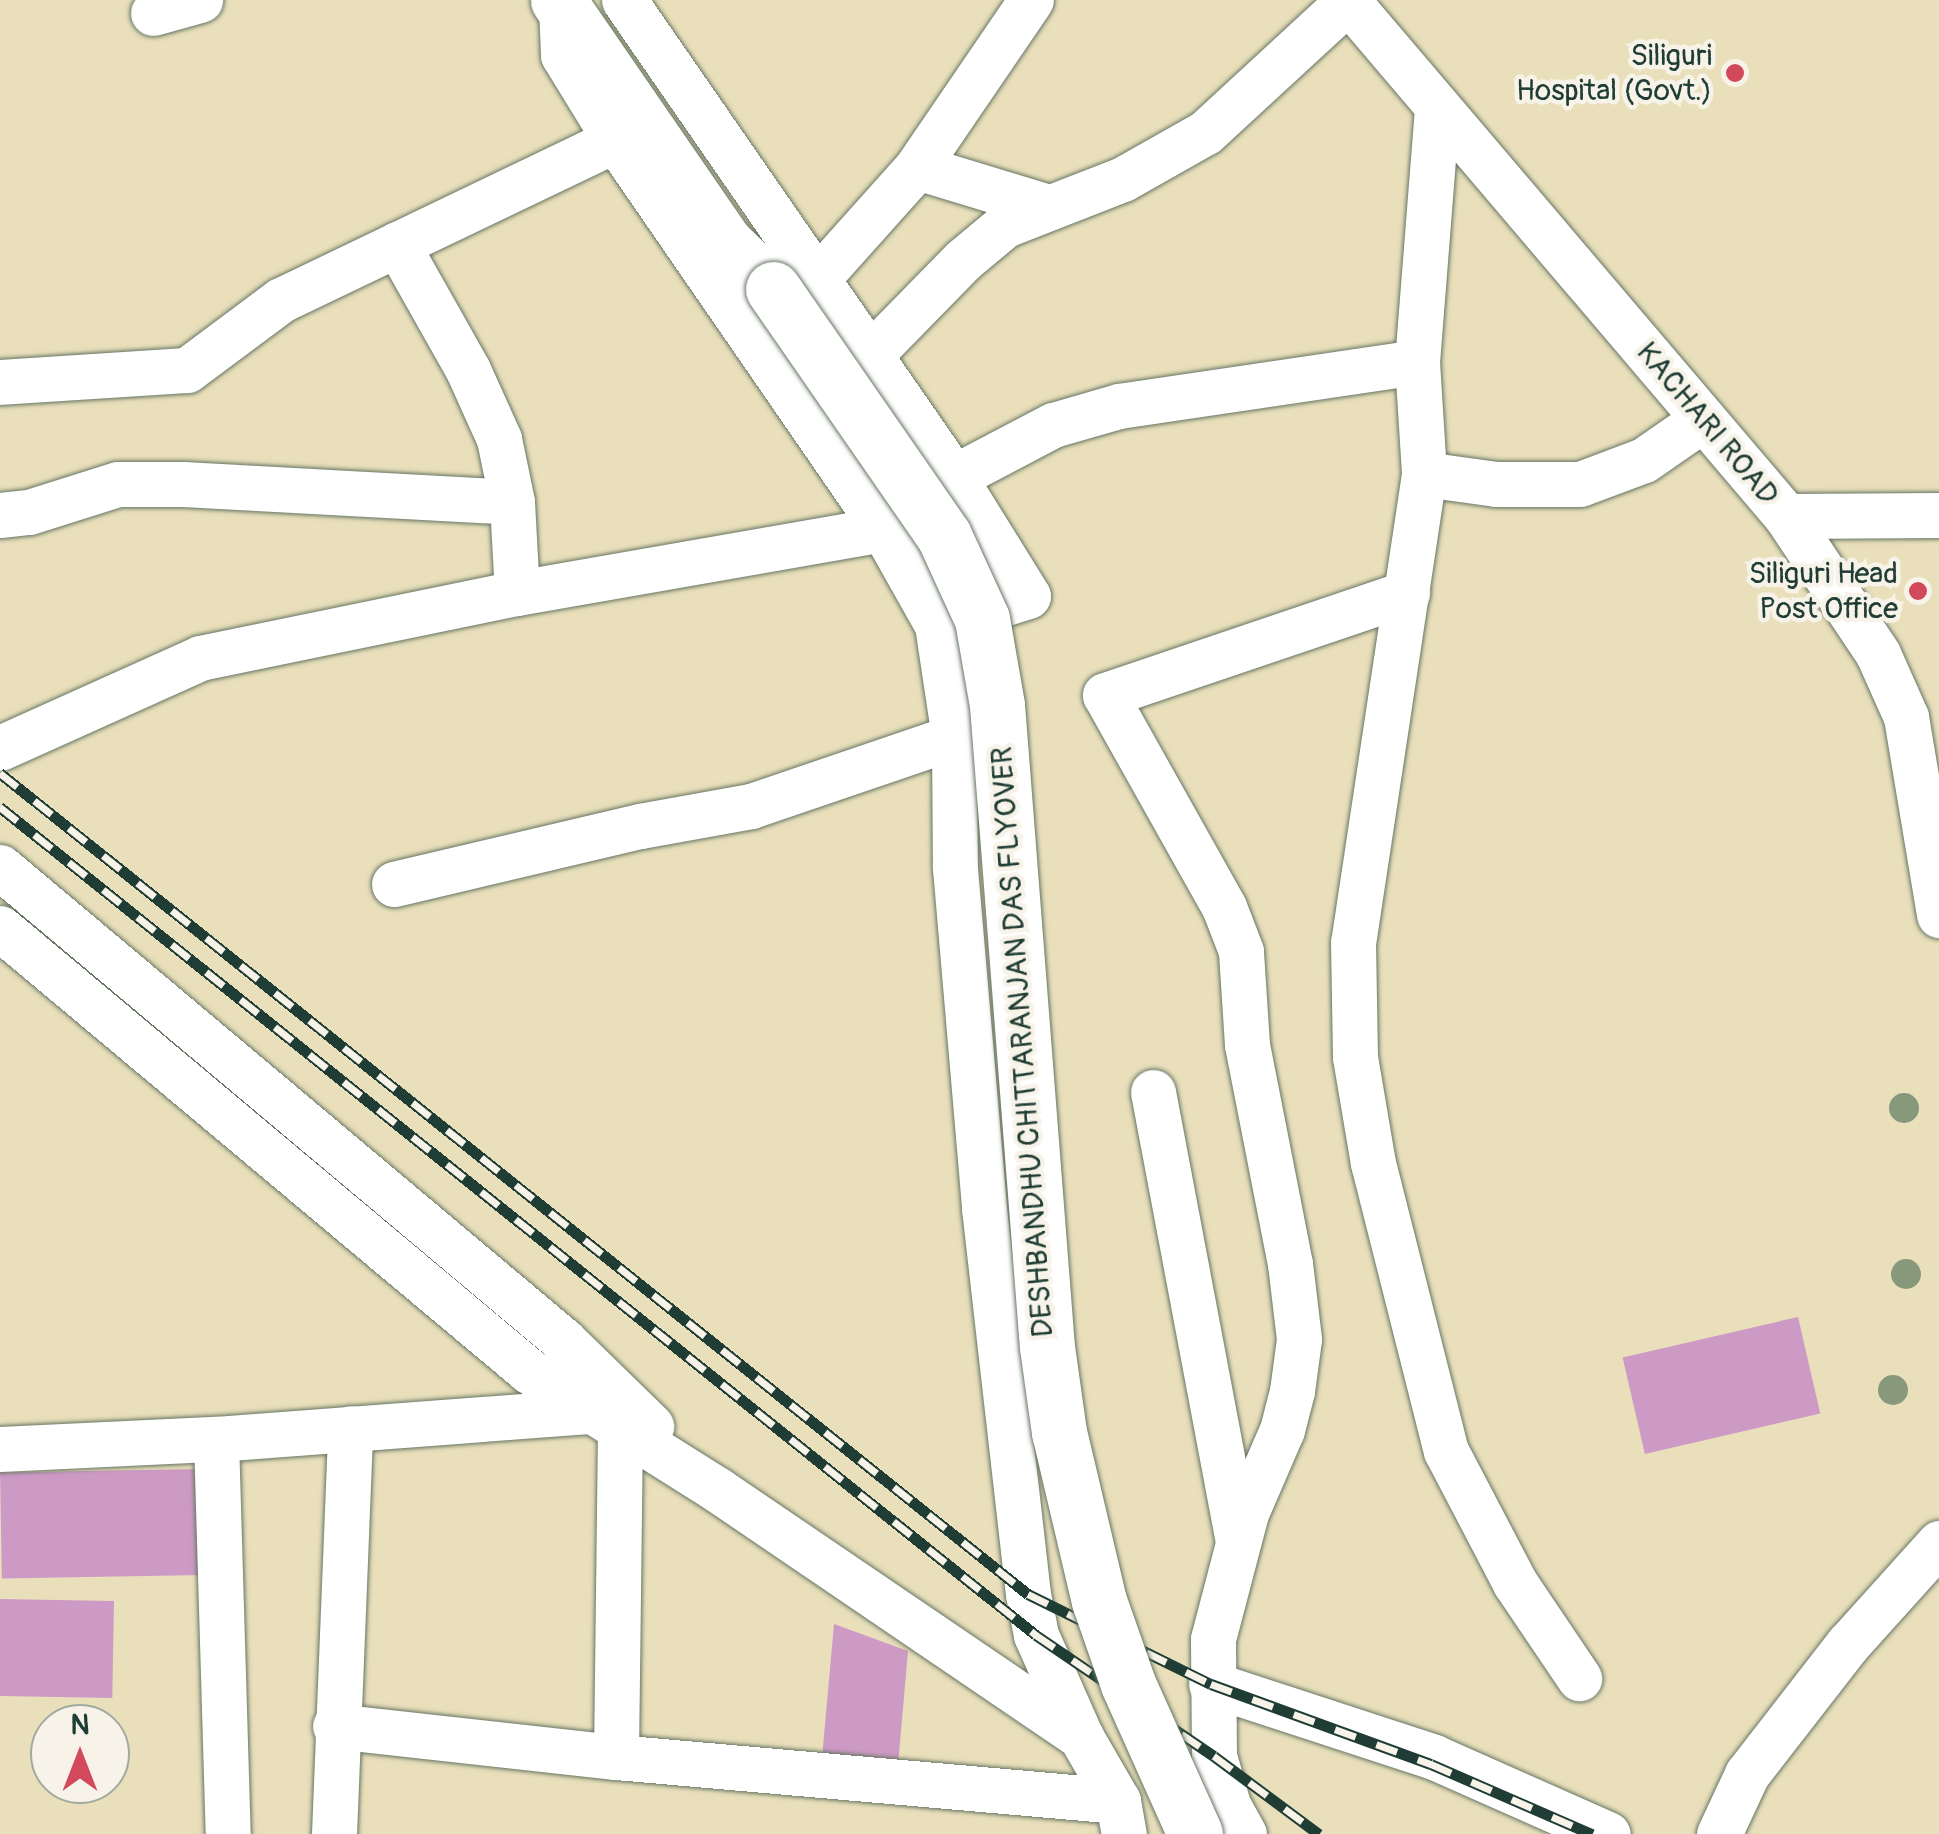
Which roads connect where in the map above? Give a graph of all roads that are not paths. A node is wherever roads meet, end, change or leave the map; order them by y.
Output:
1 (200, 0) edge
2 (1031, 0) edge
3 (1348, 1) edge
4 (588, 12) edge
5 (153, 13) dead end
6 (1437, 108) junction
7 (615, 140) junction
8 (916, 167) junction
9 (1045, 206) junction
10 (397, 244) junction
11 (795, 284) junction
12 (870, 356) junction
13 (1417, 362) junction
14 (0, 382) edge
15 (1703, 419) junction
16 (1424, 474) junction
17 (954, 477) junction
18 (512, 502) junction
19 (0, 515) edge
20 (1939, 515) edge
21 (1786, 516) junction
22 (882, 529) junction
23 (517, 594) junction
24 (1407, 594) junction
25 (937, 625) junction
26 (954, 737) junction
27 (0, 748) edge
28 (0, 867) edge
29 (394, 884) dead end
30 (1939, 915) edge
31 (0, 928) edge
32 (1153, 1092) dead end
33 (606, 1420) junction
34 (350, 1428) junction
35 (216, 1439) junction
36 (0, 1449) edge
37 (718, 1490) junction
38 (1238, 1543) junction
39 (1939, 1543) edge
40 (1579, 1678) dead end
41 (1211, 1684) junction
42 (335, 1726) junction
43 (1081, 1738) junction
44 (616, 1757) junction
45 (1218, 1768) junction
46 (1122, 1821) edge
47 (228, 1834) edge
48 (334, 1834) edge
49 (1195, 1834) edge
50 (1244, 1834) edge
51 (1608, 1834) edge
52 (1720, 1834) edge

1 - 5 street
2 - 8 street
3 - 6 street, KACHARI ROAD
3 - 9 street
4 - 7 street
4 - 11 main road, DESHBANDHU CHITTARANJAN DAS FLYOVER
6 - 13 street
6 - 15 street, KACHARI ROAD
7 - 10 street
7 - 22 street
8 - 9 street
8 - 11 street
9 - 12 street
10 - 14 street
10 - 18 street
11 - 12 street
11 - 49 main road, DESHBANDHU CHITTARANJAN DAS FLYOVER, bridge
12 - 17 street
13 - 16 street
13 - 17 street
15 - 16 street
15 - 21 street, KACHARI ROAD
16 - 24 street
17 - 25 street
18 - 19 street
18 - 23 street
20 - 21 street
21 - 30 street, KACHARI ROAD
22 - 23 street
22 - 25 street
23 - 27 street
24 - 38 street
24 - 40 street
25 - 26 street
26 - 29 street
26 - 43 street
28 - 37 street
31 - 33 street
32 - 38 street
33 - 34 street
33 - 37 street
33 - 44 street
34 - 35 street
34 - 42 street
35 - 36 street
35 - 47 street
37 - 43 street
38 - 41 street
39 - 52 street
41 - 45 street
41 - 51 street
42 - 44 street
42 - 48 street
43 - 46 street
44 - 46 street
45 - 46 street
45 - 50 street

